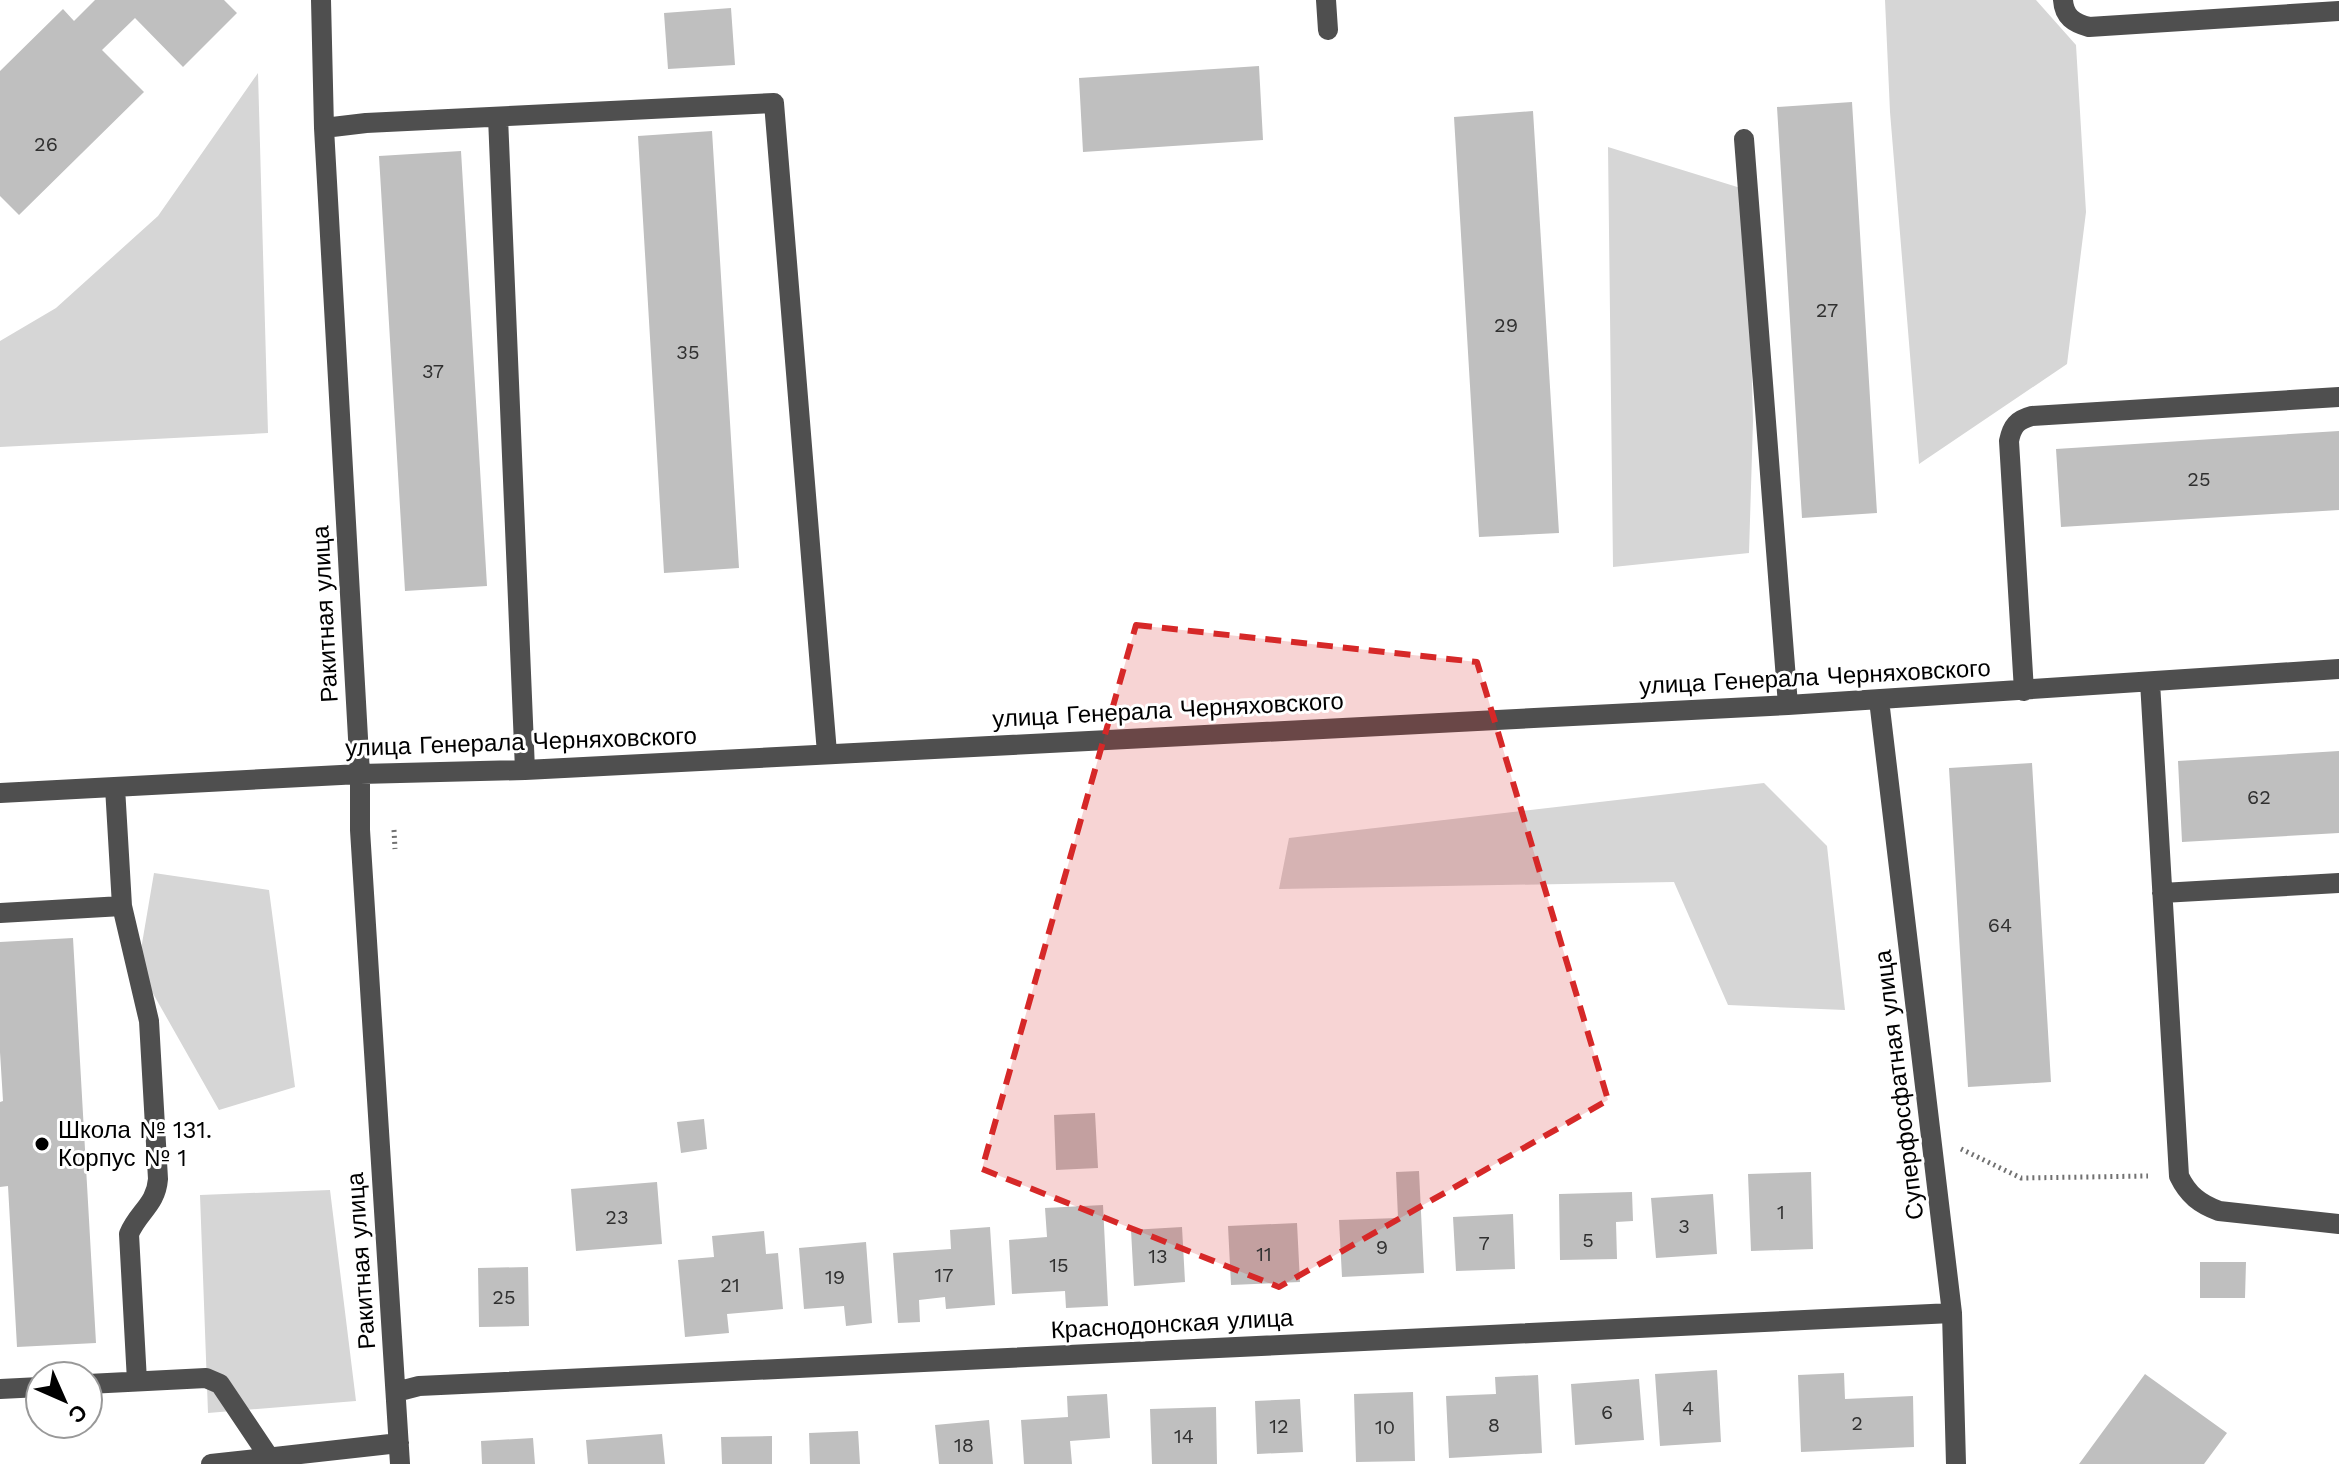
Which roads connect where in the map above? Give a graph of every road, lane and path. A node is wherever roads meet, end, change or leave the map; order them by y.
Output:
1 (321, 0) edge
2 (1326, 0) edge
3 (2063, 0) edge
4 (2339, 11) edge
5 (1328, 30) dead end
6 (498, 117) junction
7 (324, 128) junction
8 (1744, 139) dead end
9 (2339, 397) edge
10 (2339, 669) edge
11 (2150, 682) junction
12 (2024, 691) junction
13 (1879, 700) junction
14 (1788, 705) junction
15 (827, 753) junction
16 (525, 770) junction
17 (360, 774) junction
18 (115, 787) junction
19 (0, 793) edge
20 (2339, 883) edge
21 (2162, 893) junction
22 (122, 906) junction
23 (0, 913) edge
24 (1931, 1135) junction
25 (2179, 1176) junction
26 (2339, 1224) edge
27 (1952, 1313) junction
28 (137, 1381) junction
29 (104, 1383) edge
30 (24, 1388) edge
31 (0, 1389) edge
32 (396, 1392) junction
33 (399, 1443) junction
34 (269, 1457) junction
35 (211, 1464) edge
36 (400, 1464) edge
37 (1956, 1464) edge

1 - 7 street, Ракитная улица
2 - 5 street
3 - 4 street
6 - 7 street
6 - 15 street
6 - 16 street
7 - 17 street, Ракитная улица
8 - 14 street
9 - 12 street
10 - 11 street, улица Генерала Черняховского
11 - 12 street, улица Генерала Черняховского
11 - 21 street
12 - 13 street, улица Генерала Черняховского
13 - 14 street, улица Генерала Черняховского
13 - 24 street, Суперфосфатная улица
14 - 15 street, улица Генерала Черняховского
15 - 16 street, улица Генерала Черняховского
16 - 17 street, улица Генерала Черняховского
17 - 18 street, улица Генерала Черняховского
17 - 32 street, Ракитная улица
18 - 19 street, улица Генерала Черняховского
18 - 22 street
20 - 21 street
21 - 25 street
22 - 23 street
22 - 28 street
24 - 25 path
24 - 27 street, Суперфосфатная улица
25 - 26 street
27 - 32 street, Краснодонская улица
27 - 37 street, Суперфосфатная улица
28 - 29 street
28 - 34 street
30 - 31 street
32 - 33 street, Ракитная улица
33 - 34 street
33 - 36 street, Ракитная улица
34 - 35 street

